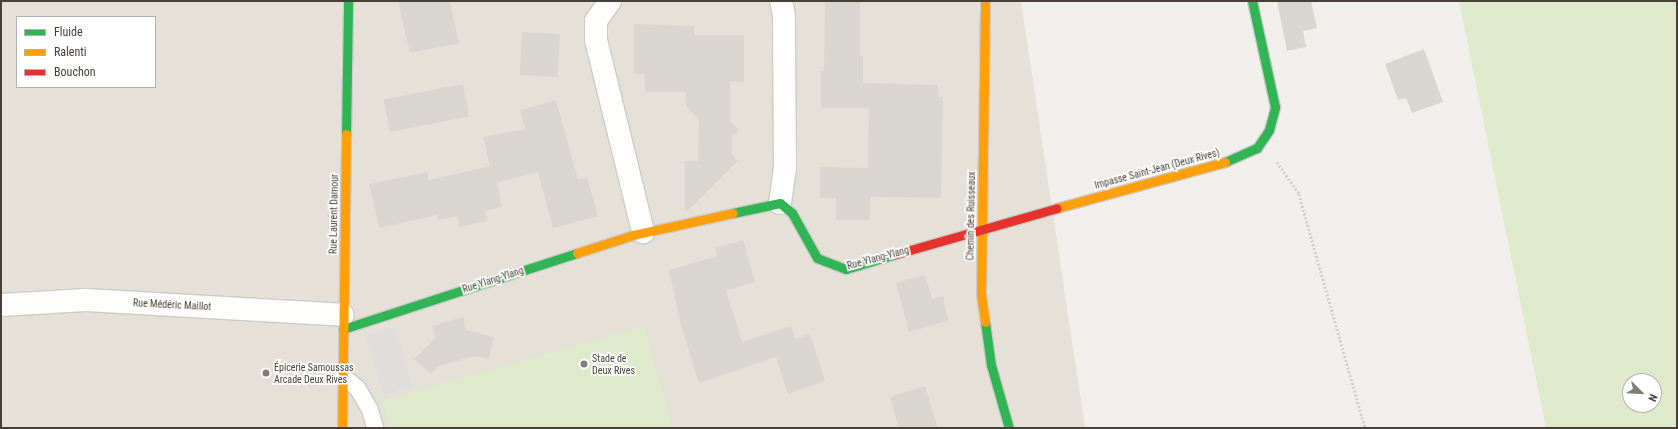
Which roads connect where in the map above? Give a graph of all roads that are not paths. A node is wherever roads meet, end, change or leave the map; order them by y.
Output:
1 (348, 1) edge
2 (610, 1) edge
3 (781, 1) edge
4 (985, 1) edge
5 (1252, 1) edge
6 (780, 202) junction
7 (982, 228) junction
8 (643, 232) junction
9 (1, 305) edge
10 (343, 322) junction
11 (342, 375) junction
12 (342, 428) edge
13 (375, 428) edge
14 (1009, 428) edge

1 - 10 street, Rue Laurent Damour
2 - 8 street
3 - 6 street
4 - 7 street, Chemin des Ruisseaux
5 - 7 street, Impasse Saint-Jean (Deux Rives)
6 - 7 street, Rue Ylang-Ylang
6 - 8 street, Rue Ylang-Ylang
7 - 14 street, Chemin des Ruisseaux
8 - 10 street, Rue Ylang-Ylang
9 - 10 street, Rue Médéric Maillot
10 - 11 street, Rue Laurent Damour
11 - 12 street, Rue Laurent Damour
11 - 13 lane

